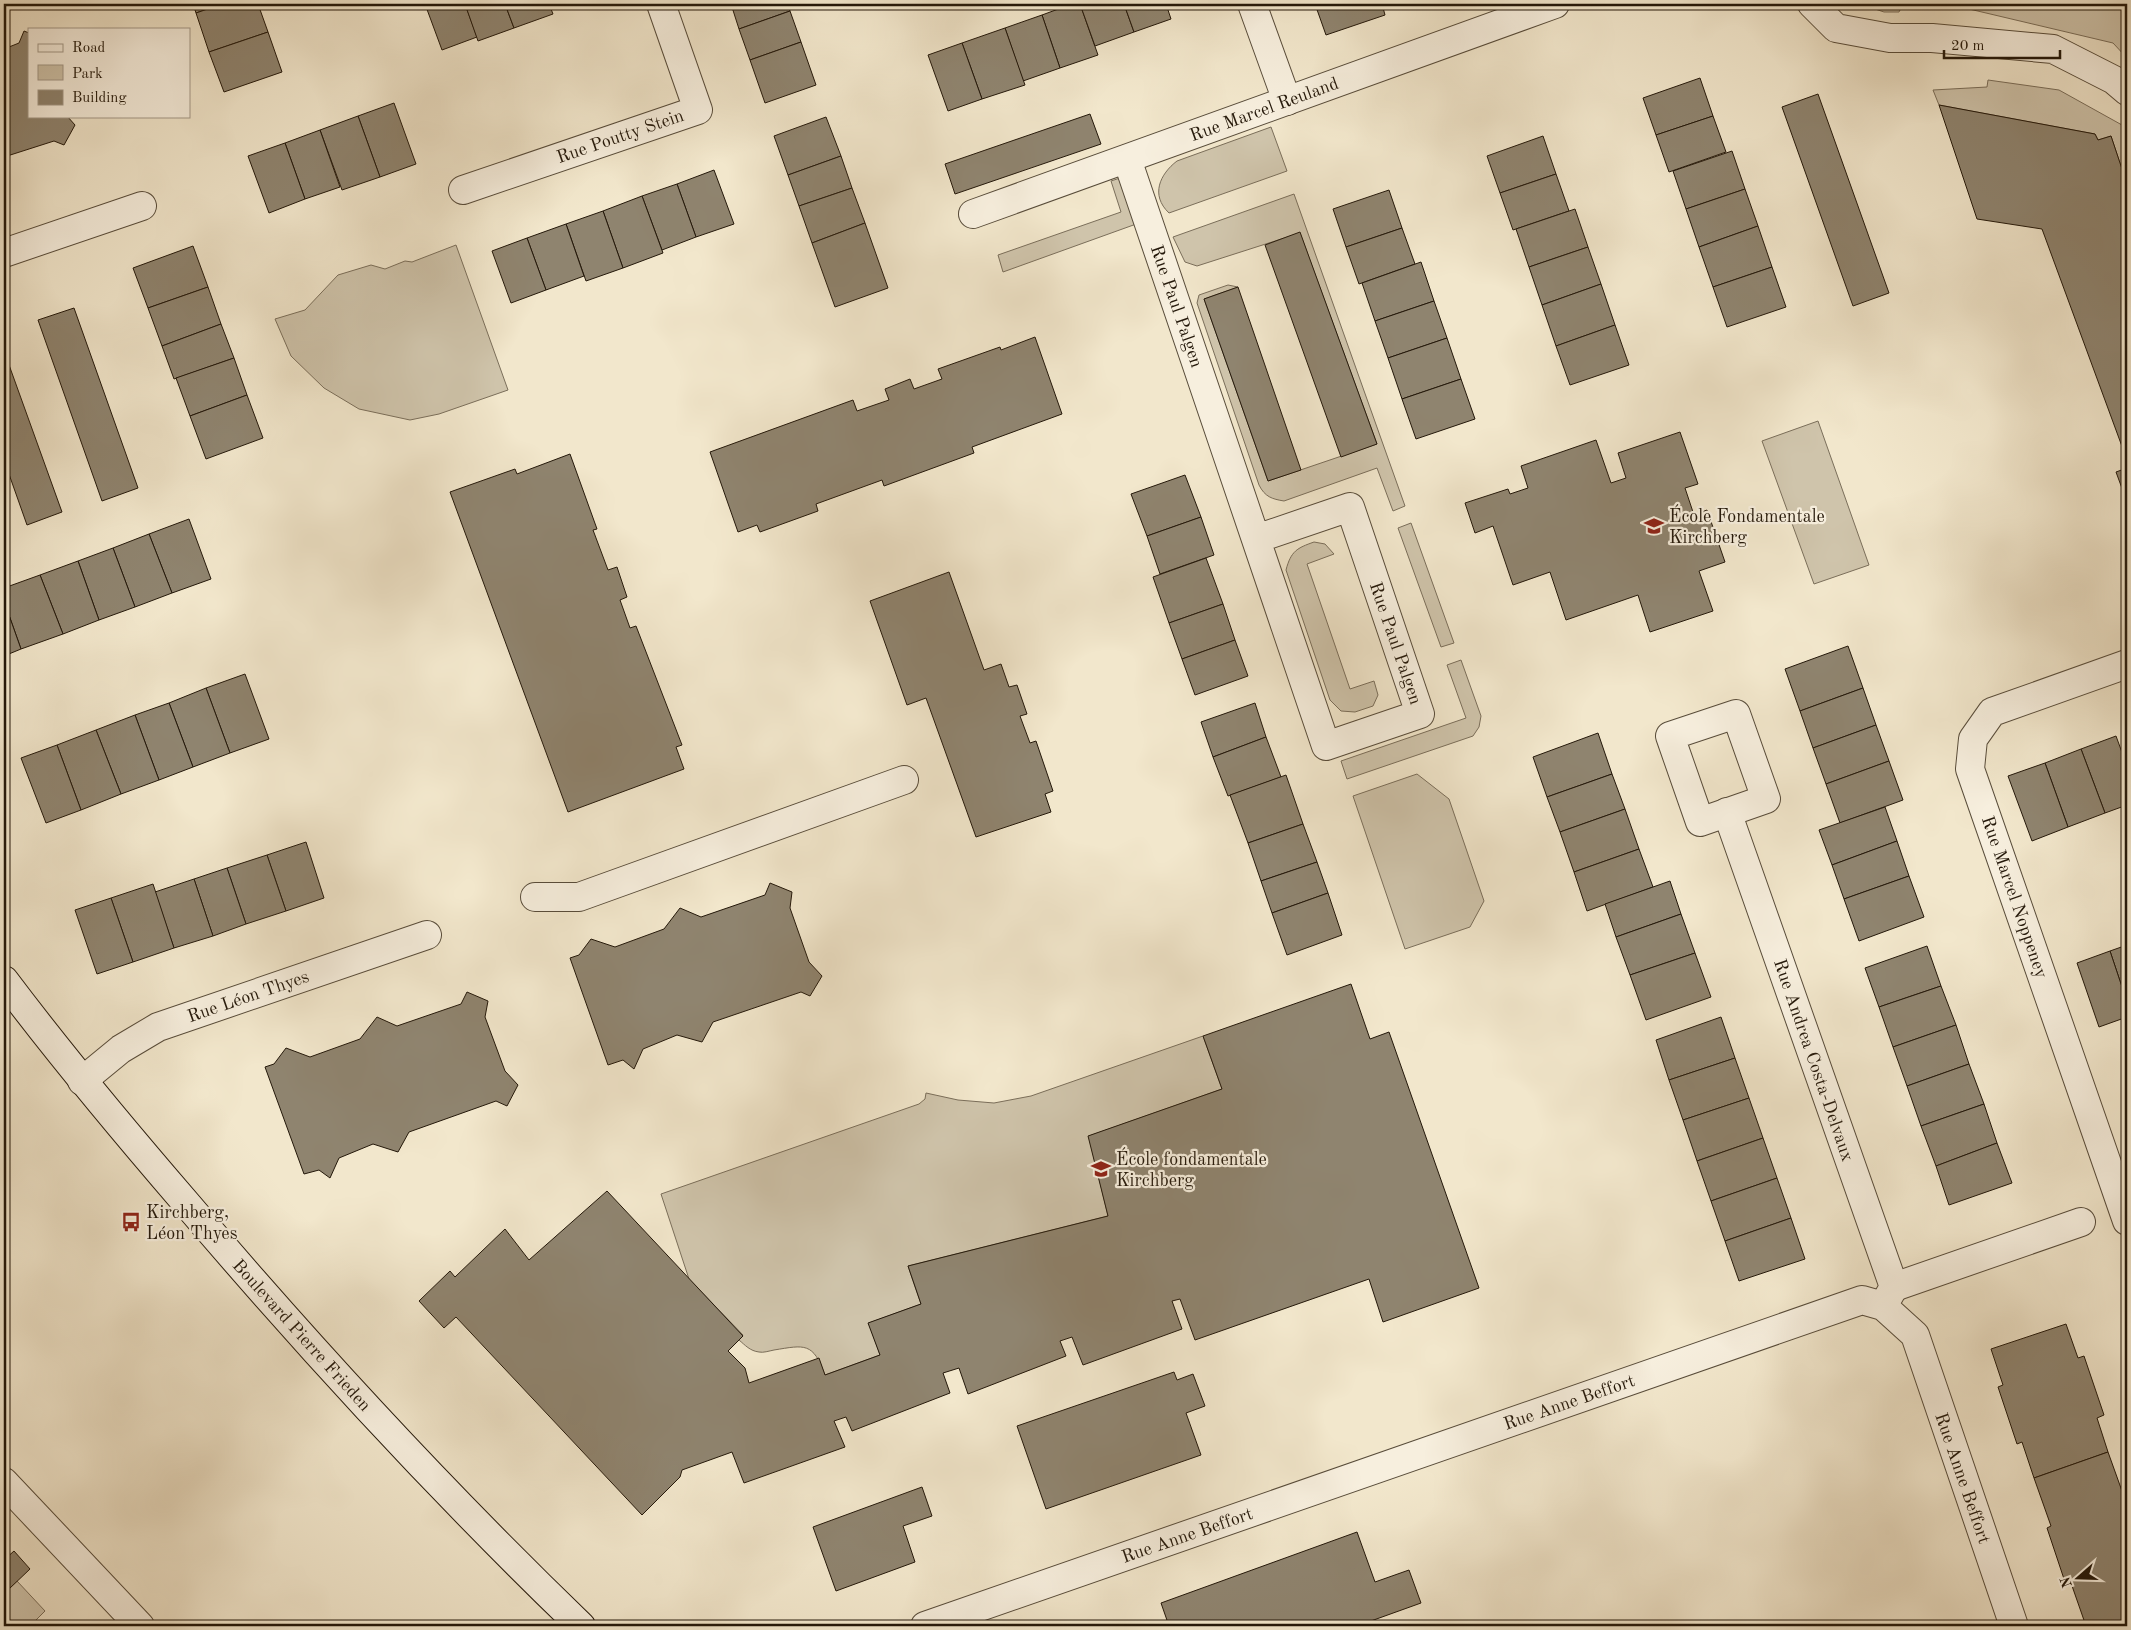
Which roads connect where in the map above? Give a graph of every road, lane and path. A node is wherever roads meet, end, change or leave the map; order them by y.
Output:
1 (661, 4) edge
2 (1252, 4) edge
3 (1555, 4) edge
4 (1812, 4) edge
5 (2127, 91) edge
6 (1286, 101) junction
7 (1127, 159) junction
8 (463, 190) dead end
9 (142, 206) dead end
10 (973, 214) dead end
11 (4, 253) edge
12 (1256, 539) junction
13 (2127, 664) edge
14 (904, 780) dead end
15 (1727, 812) dead end
16 (535, 897) dead end
17 (427, 935) dead end
18 (4, 980) edge
19 (82, 1081) junction
20 (2127, 1221) edge
21 (2082, 1222) dead end
22 (1888, 1297) junction
23 (4, 1482) edge
24 (140, 1626) edge
25 (581, 1626) edge
26 (925, 1626) edge
27 (2014, 1626) edge

1 - 8 street, Rue Poutty Stein
2 - 6 street
3 - 6 street, Rue Marcel Reuland
4 - 5 street
6 - 7 street, Rue Marcel Reuland
7 - 10 street, Rue Marcel Reuland
7 - 12 street, Rue Paul Palgen
9 - 11 street
12 - 12 street, Rue Paul Palgen
13 - 20 street, Rue Marcel Noppeney
14 - 16 street
15 - 22 street, Rue Andrea Costa-Delvaux
17 - 19 street, Rue Léon Thyes
18 - 19 street, Boulevard Pierre Frieden
19 - 25 street, Boulevard Pierre Frieden
21 - 22 street
22 - 26 street, Rue Anne Beffort
22 - 27 street, Rue Anne Beffort
23 - 24 street

